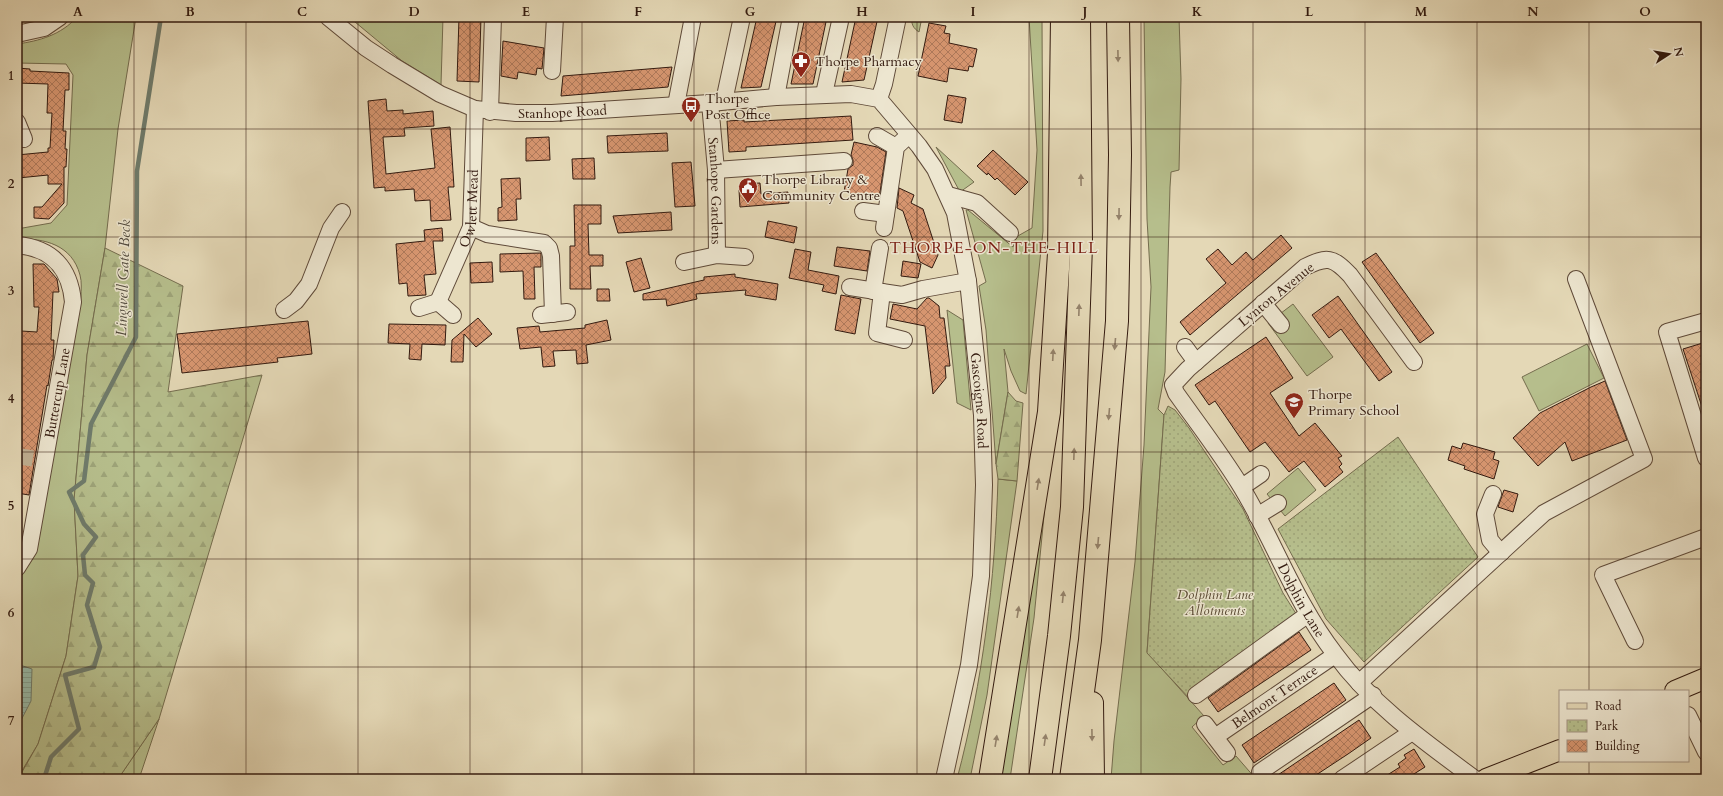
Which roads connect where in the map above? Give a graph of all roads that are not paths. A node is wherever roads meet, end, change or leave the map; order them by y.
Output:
1 (60, 17) edge
2 (328, 17) edge
3 (493, 17) edge
4 (555, 17) edge
5 (693, 17) edge
6 (742, 17) edge
7 (791, 17) edge
8 (841, 17) edge
9 (898, 17) edge
10 (1062, 17) edge
11 (1079, 17) edge
12 (1118, 17) edge
13 (17, 34) edge
14 (552, 71) dead end
15 (824, 94) junction
16 (776, 97) junction
17 (879, 99) junction
18 (717, 102) junction
19 (676, 104) junction
20 (483, 110) junction
21 (17, 122) edge
22 (909, 135) junction
23 (877, 136) dead end
24 (24, 139) dead end
25 (896, 147) junction
26 (844, 160) dead end
27 (716, 170) junction
28 (948, 195) junction
29 (863, 211) dead end
30 (342, 212) dead end
31 (471, 227) junction
32 (1010, 233) dead end
33 (17, 245) edge
34 (880, 248) dead end
35 (717, 256) junction
36 (745, 257) dead end
37 (684, 262) dead end
38 (1576, 279) dead end
39 (968, 281) junction
40 (850, 287) dead end
41 (878, 292) junction
42 (438, 302) junction
43 (1263, 303) junction
44 (418, 308) dead end
45 (284, 310) dead end
46 (554, 313) dead end
47 (453, 316) dead end
48 (1706, 321) edge
49 (1281, 326) dead end
50 (904, 340) dead end
51 (1185, 347) dead end
52 (1196, 362) junction
53 (1414, 362) dead end
54 (1174, 385) joint
55 (1706, 458) edge
56 (1261, 474) dead end
57 (1242, 487) junction
58 (1493, 494) dead end
59 (1278, 504) dead end
60 (1257, 516) junction
61 (1706, 537) edge
62 (1501, 553) junction
63 (17, 568) edge
64 (1307, 615) junction
65 (1090, 640) junction
66 (1634, 641) dead end
67 (1335, 655) junction
68 (1706, 678) edge
69 (1359, 683) junction
70 (1678, 690) edge
71 (1196, 695) dead end
72 (1373, 695) junction
73 (1689, 717) edge
74 (1205, 724) dead end
75 (1412, 732) junction
76 (1215, 737) junction
77 (1559, 750) edge
78 (1706, 752) edge
79 (1227, 753) dead end
80 (1260, 772) dead end
81 (944, 779) edge
82 (990, 779) edge
83 (1040, 779) edge
84 (1071, 779) edge
85 (1093, 779) edge
86 (1342, 779) edge
87 (1475, 779) edge
88 (1486, 779) edge

1 - 13 street
2 - 20 street, Stanhope Road
3 - 20 street, Owlett Mead
4 - 14 street
5 - 19 street
6 - 18 street, Stanhope Gardens
7 - 16 street
8 - 15 street
9 - 17 street
82 -> 10 highway
83 -> 11 highway
12 -> 65 highway
15 - 16 street, Stanhope Road
15 - 17 street
16 - 18 street, Stanhope Road
17 - 22 street, Gascoigne Road
18 - 19 street, Stanhope Road
18 - 27 street, Stanhope Gardens
19 - 20 street, Stanhope Road
20 - 31 street, Owlett Mead
21 - 24 street
22 - 25 street
22 - 28 street, Gascoigne Road
23 - 25 street
25 - 29 street
26 - 27 street
27 - 35 street, Stanhope Gardens
28 - 32 street
28 - 39 street, Gascoigne Road
30 - 45 street
31 - 42 street, Owlett Mead
31 - 46 street
33 - 63 street, Buttercup Lane
34 - 41 street
35 - 36 street, Stanhope Gardens
35 - 37 street, Stanhope Gardens
38 - 62 street
39 - 41 street
39 - 81 street, Gascoigne Road
40 - 41 street
41 - 50 street
42 - 44 street
42 - 47 street
43 - 49 street
43 - 52 street, Lynton Avenue
43 - 53 street, Lynton Avenue
48 - 55 street
51 - 52 street
52 - 54 street, Lynton Avenue
54 - 57 street, Dolphin Lane
56 - 57 street
57 - 60 street, Dolphin Lane
58 - 62 street
59 - 60 street
60 - 64 street, Dolphin Lane
61 - 66 street
62 - 69 street
64 - 67 street, Dolphin Lane
64 - 71 street
65 - 84 highway
65 -> 85 highway
67 - 69 street, Dolphin Lane
67 - 76 street, Belmont Terrace
68 - 70 main road
69 - 72 street, Dolphin Lane
72 - 75 street, Dolphin Lane
72 - 80 street
73 - 78 street
74 - 76 street
75 - 86 street
75 - 87 street, Dolphin Lane
76 - 79 street
77 - 88 main road

